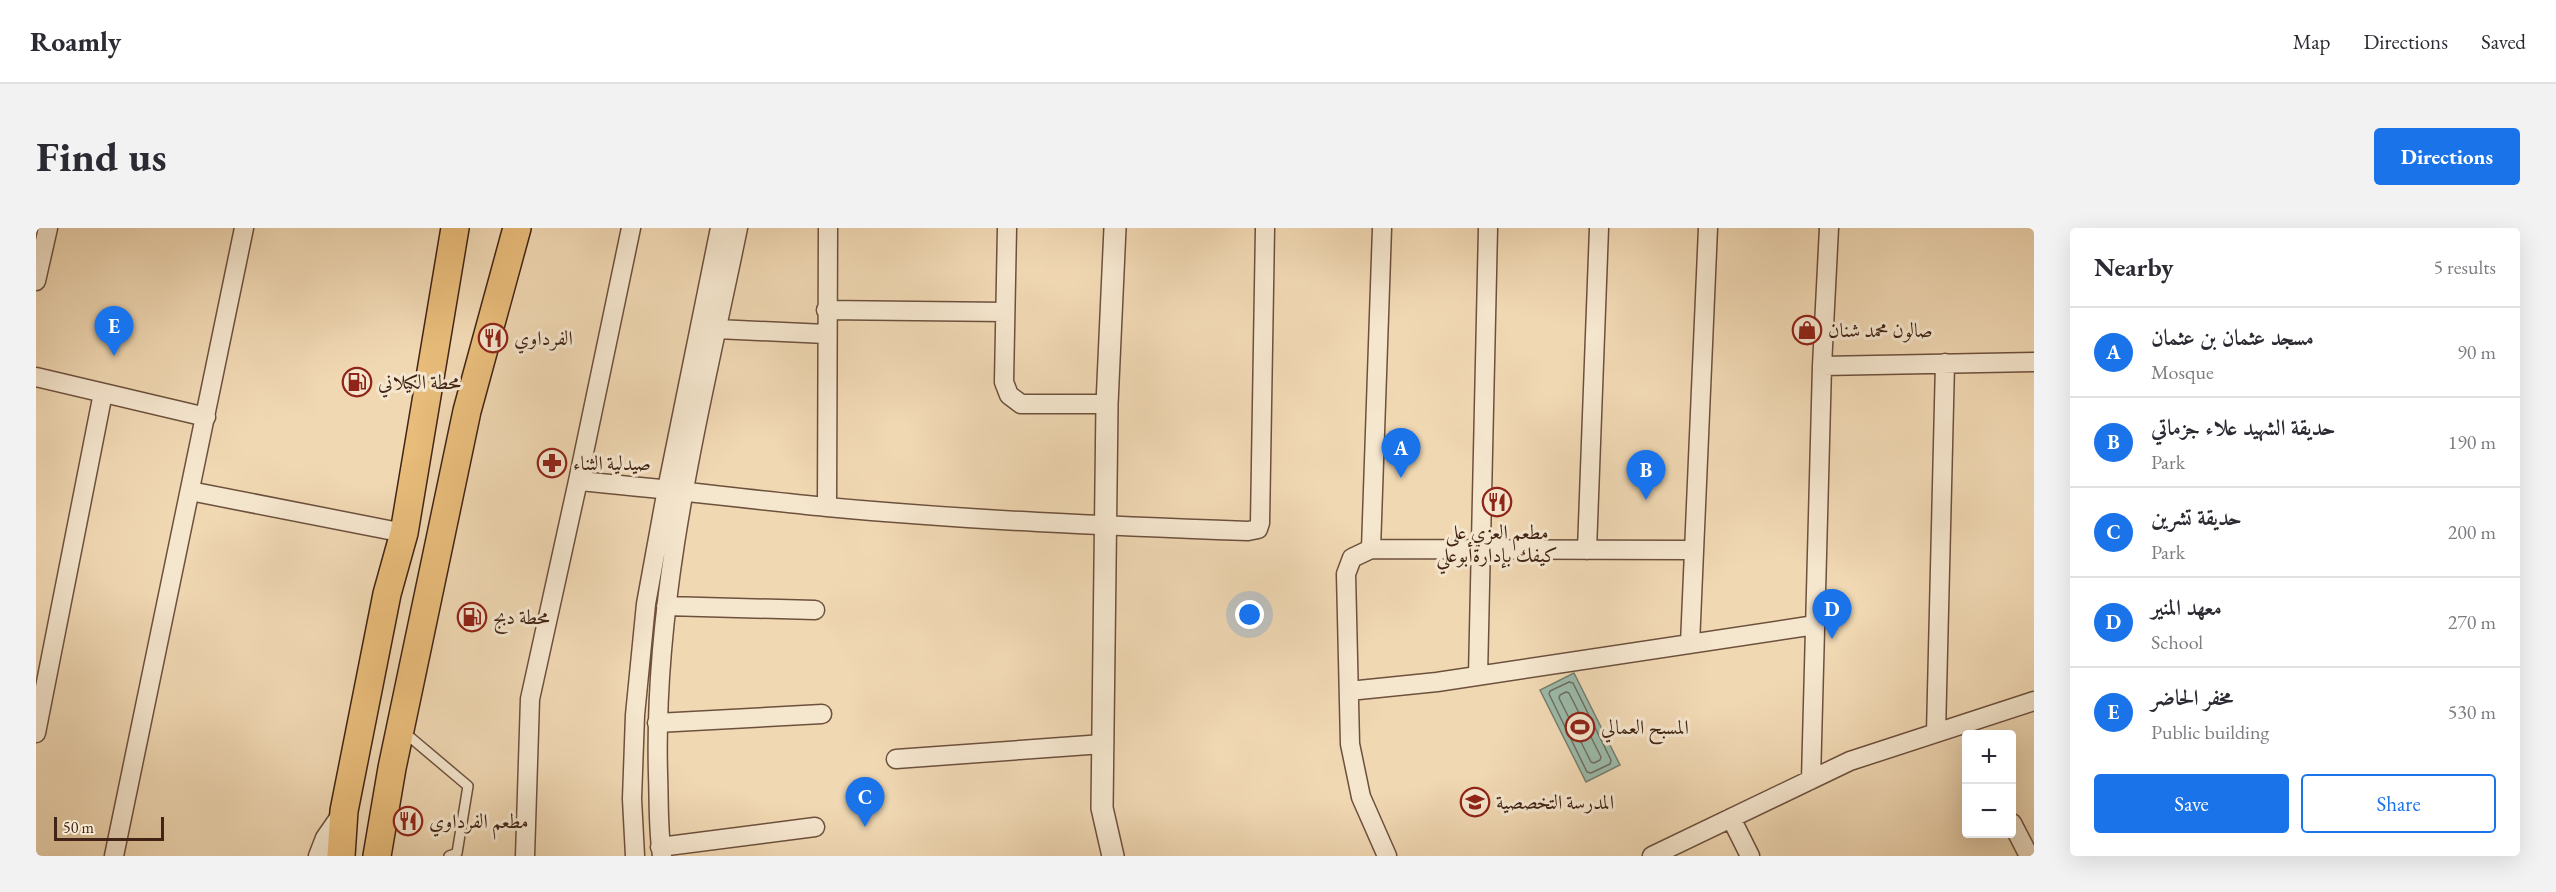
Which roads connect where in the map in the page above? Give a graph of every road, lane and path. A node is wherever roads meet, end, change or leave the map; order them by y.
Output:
1 (48, 228) edge
2 (244, 228) edge
3 (455, 228) edge
4 (517, 228) edge
5 (631, 228) edge
6 (720, 228) edge
7 (738, 228) edge
8 (828, 228) edge
9 (1007, 228) edge
10 (1115, 228) edge
11 (1265, 228) edge
12 (1382, 228) edge
13 (1488, 228) edge
14 (1599, 228) edge
15 (1708, 228) edge
16 (1829, 228) edge
17 (36, 281) edge
18 (826, 310) junction
19 (1005, 312) junction
20 (717, 329) junction
21 (826, 334) junction
22 (2034, 362) edge
23 (1945, 363) junction
24 (1822, 366) junction
25 (36, 377) edge
26 (103, 393) junction
27 (1107, 404) junction
28 (206, 417) junction
29 (578, 481) junction
30 (675, 490) junction
31 (190, 491) junction
32 (827, 507) junction
33 (1106, 526) junction
34 (404, 533) junction
35 (1371, 549) junction
36 (1587, 550) junction
37 (1692, 550) junction
38 (1480, 551) junction
39 (666, 606) junction
40 (815, 610) dead end
41 (1815, 625) junction
42 (1690, 644) junction
43 (1478, 676) junction
44 (1349, 691) junction
45 (2034, 701) edge
46 (822, 714) dead end
47 (657, 723) junction
48 (400, 729) junction
49 (1968, 730) edge
50 (1962, 732) edge
51 (36, 733) edge
52 (1935, 733) junction
53 (1103, 744) junction
54 (896, 759) dead end
55 (1811, 780) junction
56 (344, 811) junction
57 (1731, 818) junction
58 (815, 828) dead end
59 (2016, 831) edge
60 (661, 852) edge
61 (114, 856) edge
62 (318, 856) edge
63 (340, 856) edge
64 (377, 856) edge
65 (449, 856) edge
66 (525, 856) edge
67 (635, 856) edge
68 (1113, 856) edge
69 (1387, 856) edge
70 (1652, 856) edge
71 (1750, 856) edge
72 (2029, 856) edge

1 - 17 street
2 - 28 street
3 - 34 main road
4 - 48 main road
5 - 29 street
6 - 30 street
7 - 20 street
8 - 18 street
9 - 19 street
10 - 27 street
11 - 33 street
12 - 35 street
13 - 38 street
14 - 36 street
15 - 37 street
16 - 24 street
18 - 19 street
18 - 21 street
19 - 27 street
20 - 21 street
20 - 30 street
21 - 32 street
22 - 23 street
23 - 24 street
23 - 52 street
24 - 41 street
25 - 26 street
26 - 28 street
26 - 51 street
27 - 33 street
28 - 31 street
29 - 30 street
29 - 66 street
30 - 32 street
30 - 39 street
30 - 67 street
31 - 34 street
31 - 61 street
32 - 33 street
33 - 53 street
34 - 56 main road
35 - 38 street
35 - 44 street
36 - 37 street
36 - 38 street
37 - 42 street
38 - 43 street
39 - 40 street
39 - 47 street
41 - 42 street
41 - 55 street
42 - 43 street
43 - 44 street
44 - 69 street
45 - 49 street
46 - 47 street
47 - 60 street
48 - 64 main road
48 - 65 lane
50 - 52 street
52 - 55 street
53 - 54 street
53 - 68 street
55 - 57 street
56 - 62 street
56 - 63 main road
57 - 70 street
57 - 71 street
58 - 60 street
59 - 72 street

